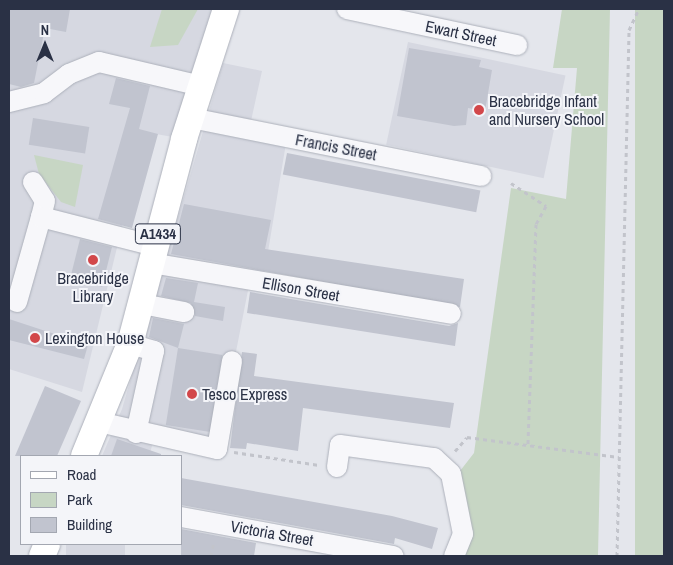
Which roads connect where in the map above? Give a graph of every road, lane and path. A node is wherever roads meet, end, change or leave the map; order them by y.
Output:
1 (226, 9) edge
2 (347, 9) edge
3 (639, 9) edge
4 (517, 45) dead end
5 (201, 86) junction
6 (9, 102) edge
7 (191, 118) junction
8 (481, 176) dead end
9 (33, 182) dead end
10 (511, 183) dead end
11 (41, 217) junction
12 (153, 254) junction
13 (16, 302) dead end
14 (142, 304) junction
15 (184, 312) dead end
16 (451, 314) dead end
17 (130, 344) junction
18 (232, 361) dead end
19 (98, 422) junction
20 (136, 433) junction
21 (528, 445) junction
22 (218, 449) junction
23 (84, 455) edge
24 (619, 457) junction
25 (337, 467) joint
26 (451, 474) junction
27 (182, 516) edge
28 (393, 556) edge
29 (454, 556) edge
30 (617, 556) edge

1 - 5 main road, A1434
2 - 4 street, Ewart Street
3 - 24 path
5 - 6 street
5 - 7 main road, A1434
7 - 8 street, Francis Street
7 - 12 main road, A1434
9 - 11 street
10 - 21 path
11 - 12 street, Ellison Street
11 - 13 street
12 - 14 main road, A1434
12 - 16 street, Ellison Street
14 - 15 street
14 - 17 main road, A1434
17 - 19 main road, A1434
17 - 20 street
18 - 22 street
19 - 20 street
19 - 23 main road, A1434
20 - 22 street
21 - 24 path
21 - 26 path
22 - 25 path
24 - 30 path
25 - 26 street
26 - 29 street
27 - 28 street, Victoria Street

